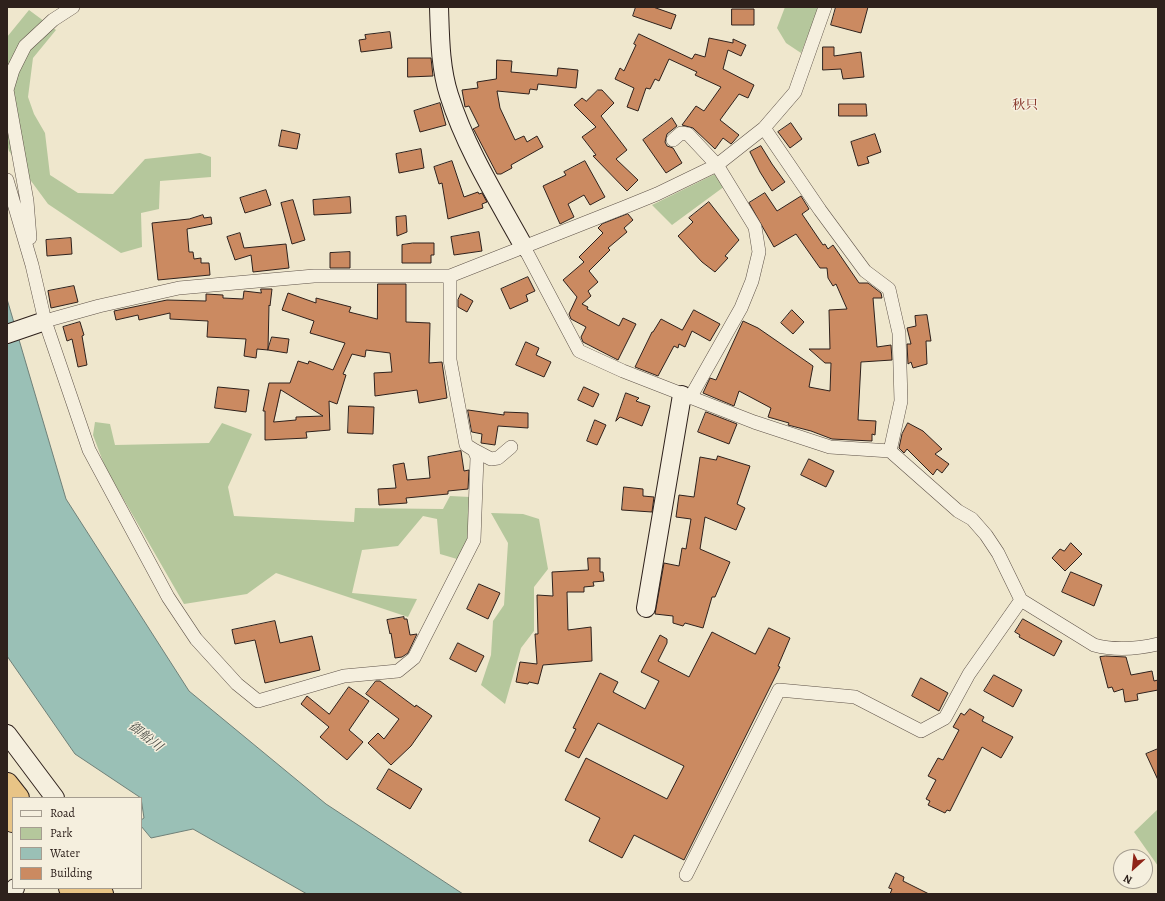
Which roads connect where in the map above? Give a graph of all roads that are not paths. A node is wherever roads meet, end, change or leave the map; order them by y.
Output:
1 (73, 7) edge
2 (439, 7) edge
3 (825, 7) edge
4 (764, 128) junction
5 (673, 140) dead end
6 (717, 165) junction
7 (7, 180) edge
8 (524, 247) junction
9 (32, 265) junction
10 (450, 276) junction
11 (45, 321) junction
12 (7, 334) edge
13 (686, 396) junction
14 (510, 447) dead end
15 (474, 450) junction
16 (890, 451) junction
17 (1021, 600) junction
18 (646, 608) dead end
19 (1158, 644) edge
20 (7, 734) edge
21 (7, 784) edge
22 (17, 797) edge
23 (54, 797) edge
24 (686, 875) dead end

1 - 9 street
2 - 8 street
3 - 4 street
4 - 6 street
4 - 16 street
5 - 6 street
6 - 8 street
6 - 13 street
7 - 9 street
8 - 10 street
8 - 13 street
9 - 11 street
10 - 11 street
10 - 15 street
11 - 12 street
11 - 15 street
13 - 16 street
13 - 18 street
14 - 15 street
16 - 17 street
17 - 19 street
17 - 24 street
20 - 23 street
21 - 22 highway

